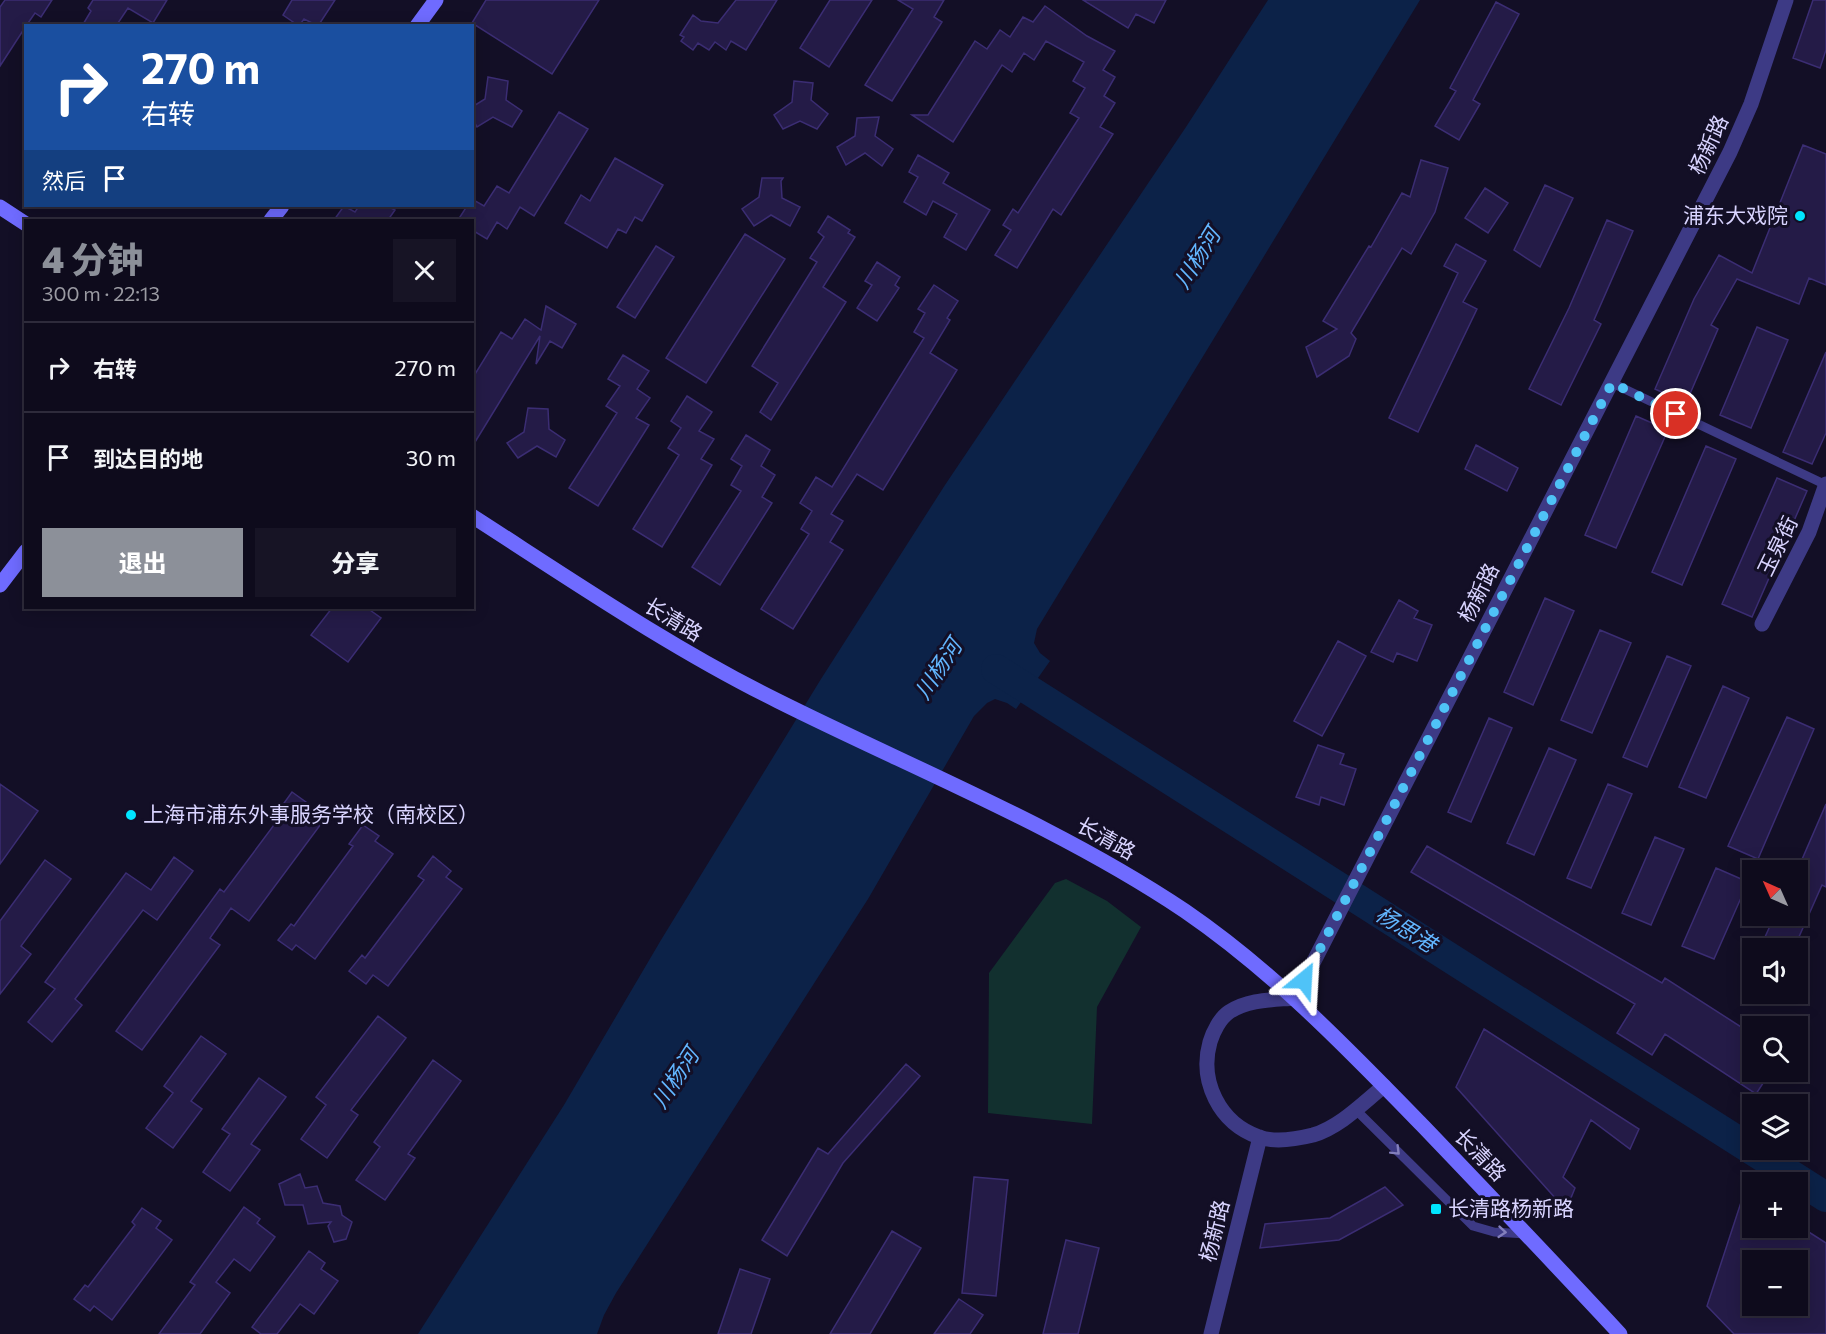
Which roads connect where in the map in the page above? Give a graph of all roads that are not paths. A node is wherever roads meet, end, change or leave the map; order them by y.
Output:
1 (436, 0) edge
2 (1786, 0) edge
3 (418, 24) edge
4 (0, 207) edge
5 (281, 207) edge
6 (272, 219) edge
7 (24, 223) edge
8 (1612, 383) junction
9 (1826, 484) edge
10 (474, 517) edge
11 (24, 553) edge
12 (0, 585) edge
13 (1762, 624) dead end
14 (1295, 998) junction
15 (1384, 1086) junction
16 (1355, 1109) junction
17 (1260, 1137) junction
18 (1526, 1234) junction
19 (1211, 1334) edge
20 (1620, 1334) edge

1 - 3 main road
2 - 8 street, 杨新路
4 - 7 main road
5 - 6 main road
8 - 9 lane
8 - 14 street, 杨新路
9 - 13 street, 玉泉街
10 - 14 main road, 长清路
11 - 12 main road
14 - 15 main road, 长清路
14 - 17 street
15 - 16 street
15 - 18 main road, 长清路
16 - 17 street
16 -> 18 lane
17 - 19 street, 杨新路
18 - 20 main road, 长清路

